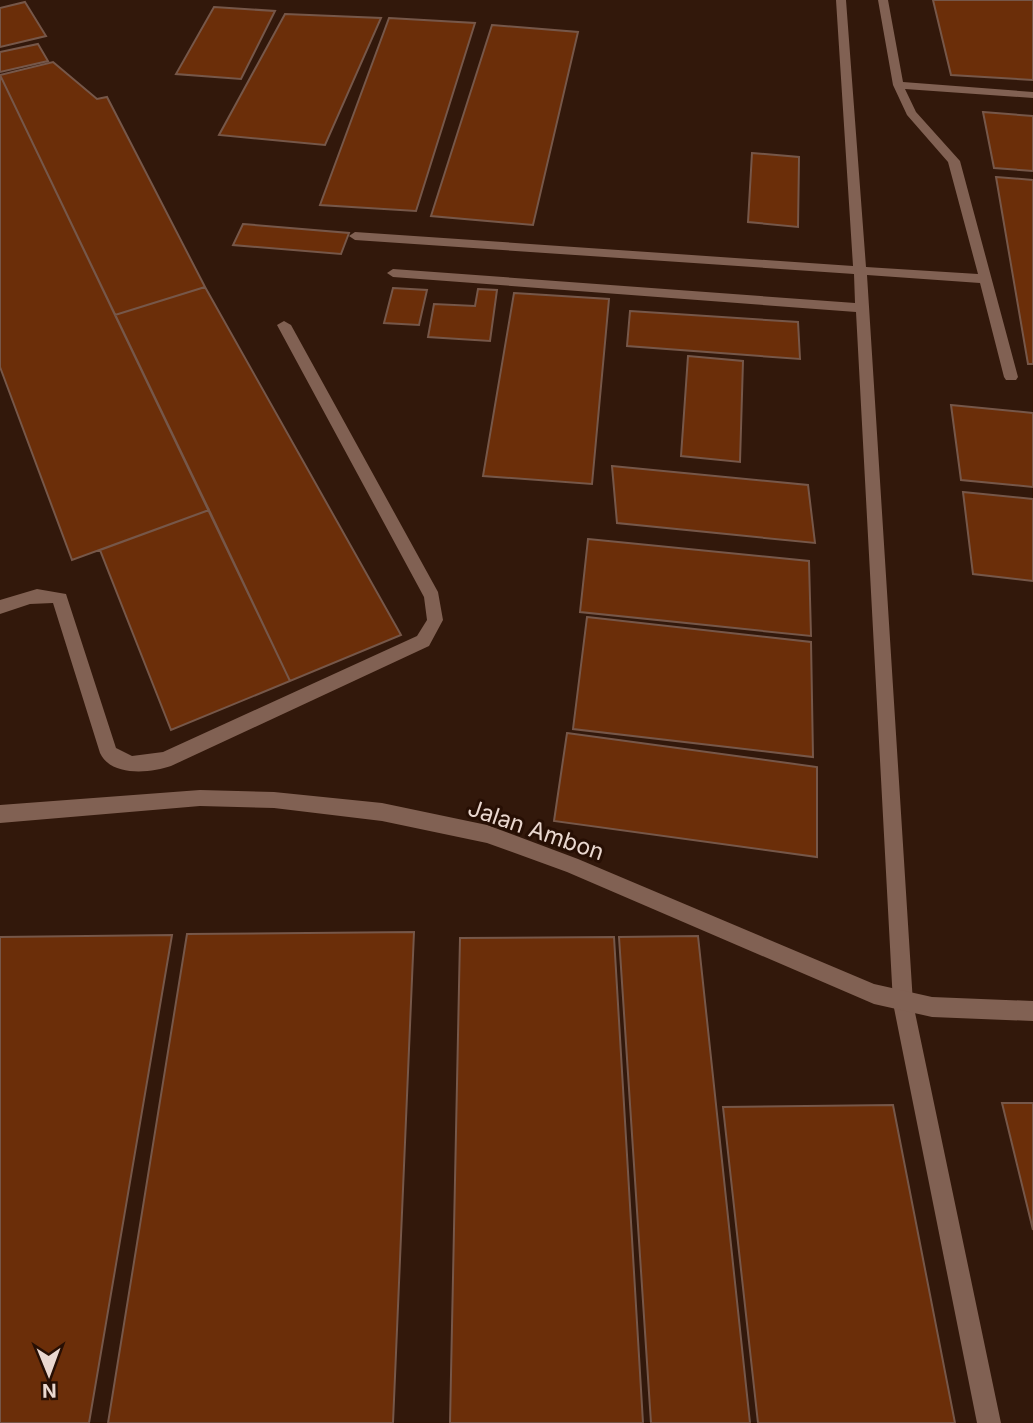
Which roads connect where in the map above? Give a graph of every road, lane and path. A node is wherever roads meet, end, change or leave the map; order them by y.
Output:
1 (841, 0) edge
2 (883, 0) edge
3 (898, 85) junction
4 (1033, 95) edge
5 (355, 236) dead end
6 (860, 270) junction
7 (393, 273) dead end
8 (986, 279) junction
9 (861, 308) junction
10 (284, 325) dead end
11 (1011, 377) dead end
12 (0, 607) edge
13 (0, 814) edge
14 (903, 1003) junction
15 (1033, 1011) edge
16 (989, 1423) edge

1 - 6 street
2 - 3 street
3 - 4 street
3 - 8 street
5 - 6 street
6 - 8 street
6 - 9 street
7 - 9 street
8 - 11 street
9 - 14 street
10 - 12 street
13 - 14 street, Jalan Ambon
14 - 15 street, Jalan Ambon
14 - 16 street

